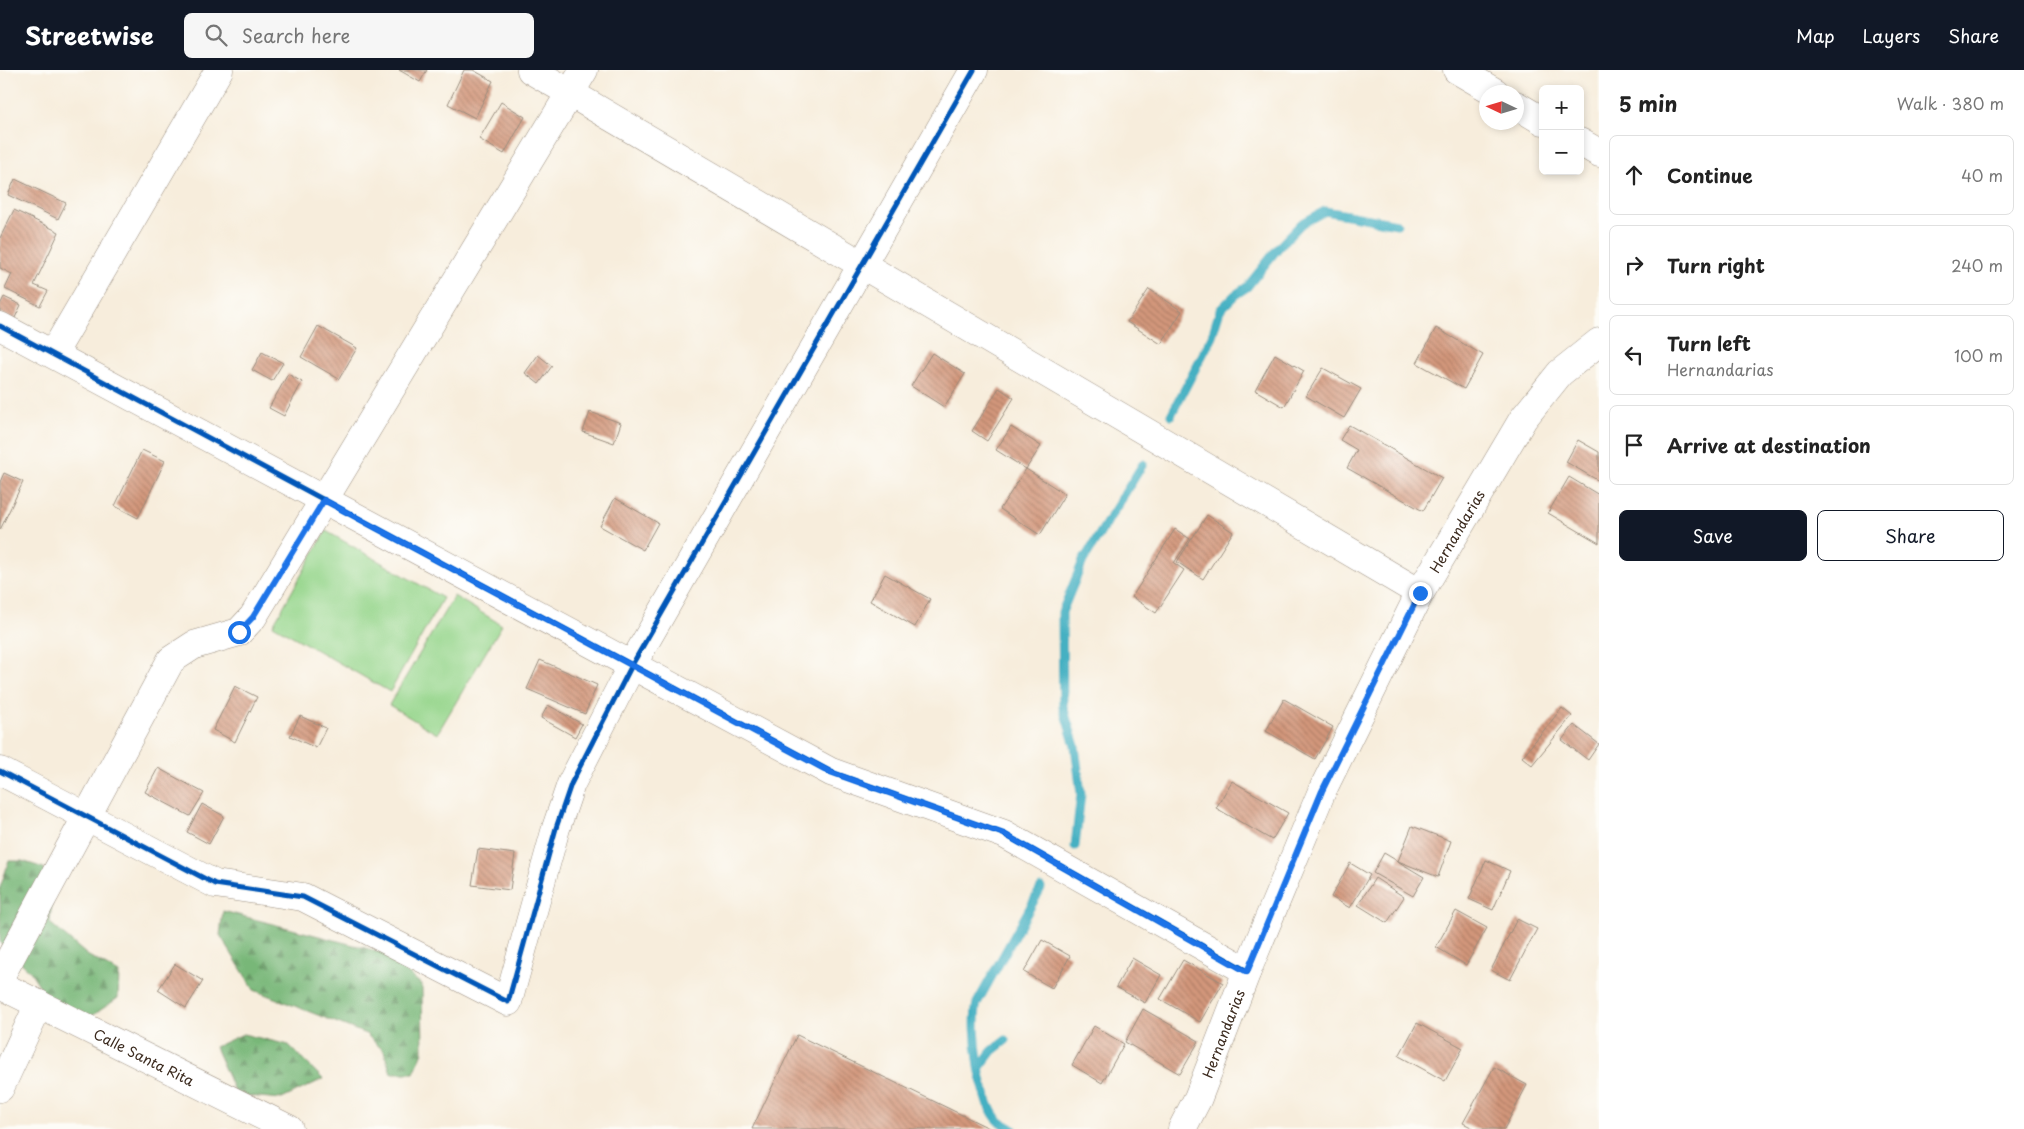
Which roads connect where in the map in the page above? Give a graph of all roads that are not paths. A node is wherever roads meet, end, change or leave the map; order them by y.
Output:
1 (219, 70) edge
2 (530, 70) edge
3 (584, 70) edge
4 (974, 70) edge
5 (1456, 70) edge
6 (1483, 85) edge
7 (570, 93) junction
8 (1524, 109) edge
9 (1539, 118) edge
10 (1584, 145) edge
11 (1599, 154) edge
12 (861, 264) junction
13 (0, 326) edge
14 (1599, 342) edge
15 (53, 354) junction
16 (324, 500) junction
17 (1420, 593) junction
18 (632, 665) junction
19 (0, 771) edge
20 (86, 816) junction
21 (1247, 972) junction
22 (0, 977) edge
23 (0, 985) edge
24 (39, 1004) junction
25 (0, 1088) edge
26 (289, 1129) edge
27 (1182, 1129) edge

1 - 15 street
2 - 7 street
3 - 7 street
4 - 12 street
5 - 6 street
7 - 12 street
7 - 16 street
8 - 9 street
10 - 11 street
12 - 17 street
12 - 18 street
13 - 15 street
14 - 17 street, Hernandarias
15 - 16 street
16 - 18 street
16 - 20 street
17 - 21 street, Hernandarias
18 - 20 street
18 - 21 street
19 - 20 street
20 - 22 street
21 - 27 street, Hernandarias
23 - 24 street, Calle Santa Rita
24 - 25 street
24 - 26 street, Calle Santa Rita

